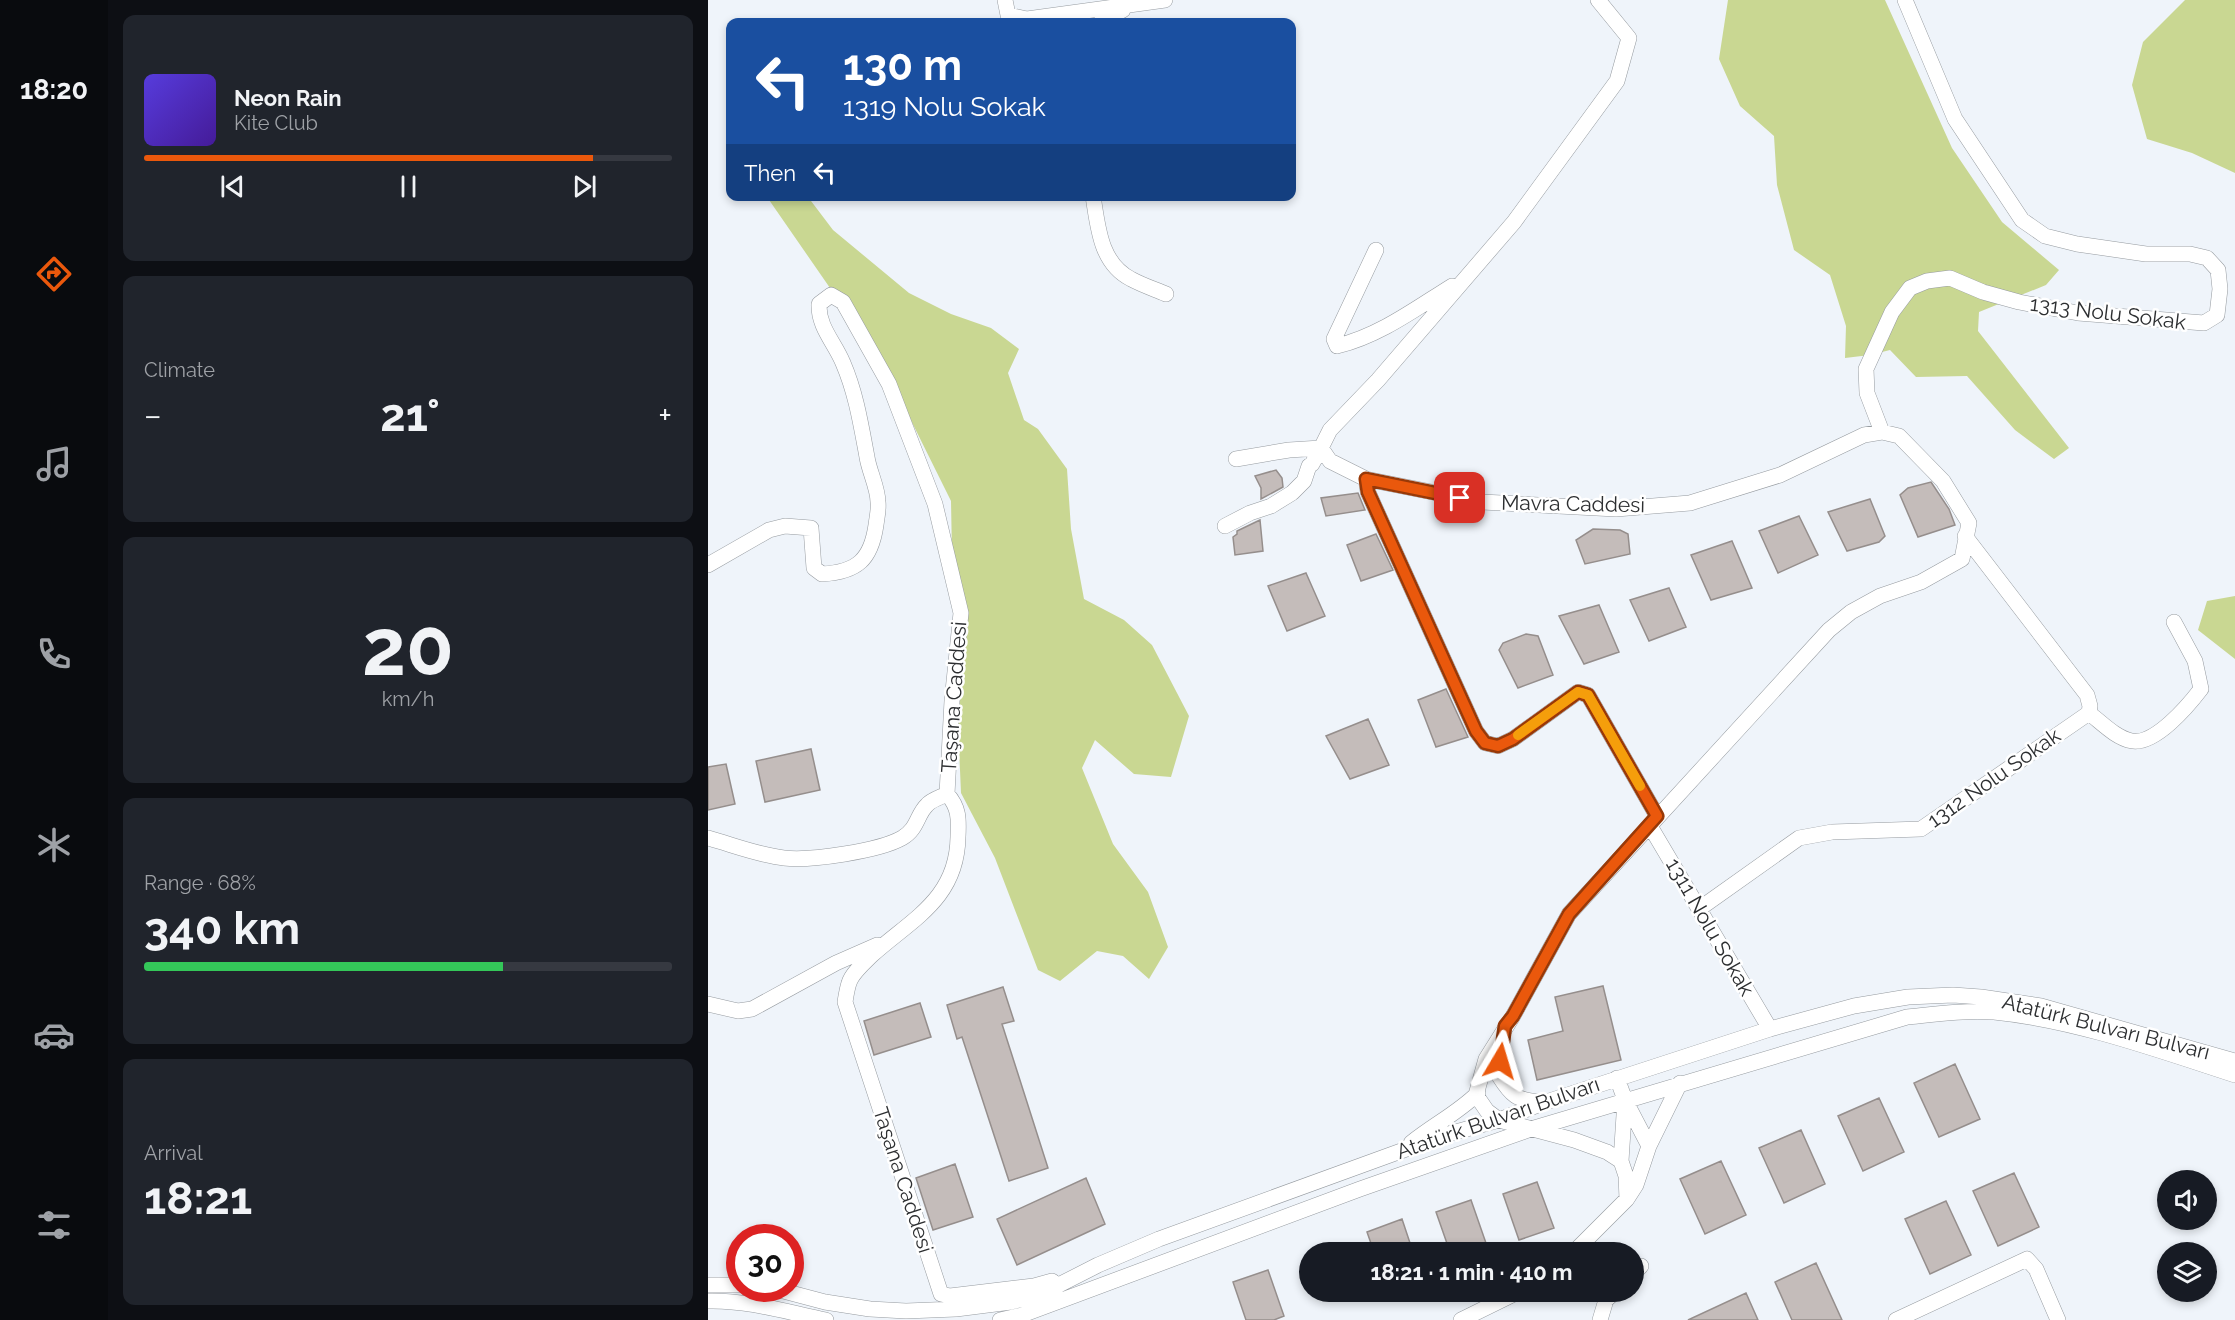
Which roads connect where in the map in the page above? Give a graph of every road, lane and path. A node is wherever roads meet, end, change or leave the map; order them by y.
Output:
1 (1005, 0) edge
2 (1165, 0) edge
3 (1598, 0) edge
4 (1905, 0) edge
5 (1131, 5) junction
6 (1022, 18) edge
7 (1034, 18) edge
8 (1108, 18) edge
9 (1094, 201) edge
10 (1377, 250) dead end
11 (1464, 278) junction
12 (1166, 294) dead end
13 (1881, 432) junction
14 (1321, 448) junction
15 (1236, 459) dead end
16 (1366, 479) junction
17 (1225, 526) dead end
18 (1965, 536) junction
19 (708, 565) edge
20 (2174, 622) dead end
21 (2089, 713) junction
22 (947, 794) junction
23 (1653, 821) junction
24 (708, 838) edge
25 (1699, 909) junction
26 (891, 939) junction
27 (708, 1004) edge
28 (1505, 1026) junction
29 (1770, 1029) junction
30 (2235, 1061) edge
31 (2235, 1075) edge
32 (1617, 1078) junction
33 (1680, 1083) junction
34 (1478, 1093) junction
35 (1625, 1101) junction
36 (1543, 1102) junction
37 (1499, 1119) junction
38 (1531, 1129) junction
39 (1649, 1146) junction
40 (1401, 1151) junction
41 (1621, 1161) junction
42 (1627, 1199) junction
43 (1584, 1242) edge
44 (708, 1285) edge
45 (726, 1285) edge
46 (1058, 1286) junction
47 (804, 1296) edge
48 (708, 1301) edge
49 (1498, 1302) edge
50 (1605, 1302) edge
51 (826, 1320) edge
52 (1000, 1320) edge
53 (1461, 1320) edge
54 (1600, 1320) edge
55 (1896, 1320) edge
56 (2058, 1320) edge

1 - 6 street
2 - 5 street
3 - 11 street
4 - 13 street, 1313 Nolu Sokak
5 - 7 street
5 - 8 street
9 - 12 street
10 - 11 street
11 - 14 street
13 - 16 street, Mavra Caddesi
13 - 18 street
14 - 15 street
14 - 16 street, Mavra Caddesi
14 - 17 street
16 - 23 street, 1311 Nolu Sokak
18 - 21 street
18 - 23 street
19 - 22 street, Taşana Caddesi
20 - 21 street
21 - 25 street, 1312 Nolu Sokak
22 - 24 street
22 - 26 street, Taşana Caddesi
23 - 25 street, 1311 Nolu Sokak
23 - 28 street
25 - 29 street, 1311 Nolu Sokak
26 - 27 street
26 - 46 street, Taşana Caddesi
28 - 34 street
28 - 36 street
29 - 30 street, Atatürk Bulvarı Bulvarı
29 - 32 street, Atatürk Bulvarı Bulvarı
31 - 33 street, Atatürk Bulvarı Bulvarı
32 - 35 street
32 - 36 street, Atatürk Bulvarı Bulvarı
33 - 35 street, Atatürk Bulvarı Bulvarı
33 - 39 street
34 - 37 street
34 - 40 street
35 - 38 street, Atatürk Bulvarı Bulvarı
35 - 39 street
35 - 41 street
36 - 37 street, Atatürk Bulvarı Bulvarı
37 - 38 street
37 - 40 street, Atatürk Bulvarı Bulvarı
38 - 41 street
38 - 52 street, Atatürk Bulvarı Bulvarı
39 - 42 street
40 - 46 street, Atatürk Bulvarı Bulvarı
41 - 42 street
42 - 43 street
44 - 45 street
46 - 47 street, Atatürk Bulvarı Bulvarı
48 - 51 street
49 - 53 street
50 - 54 street
55 - 56 street

